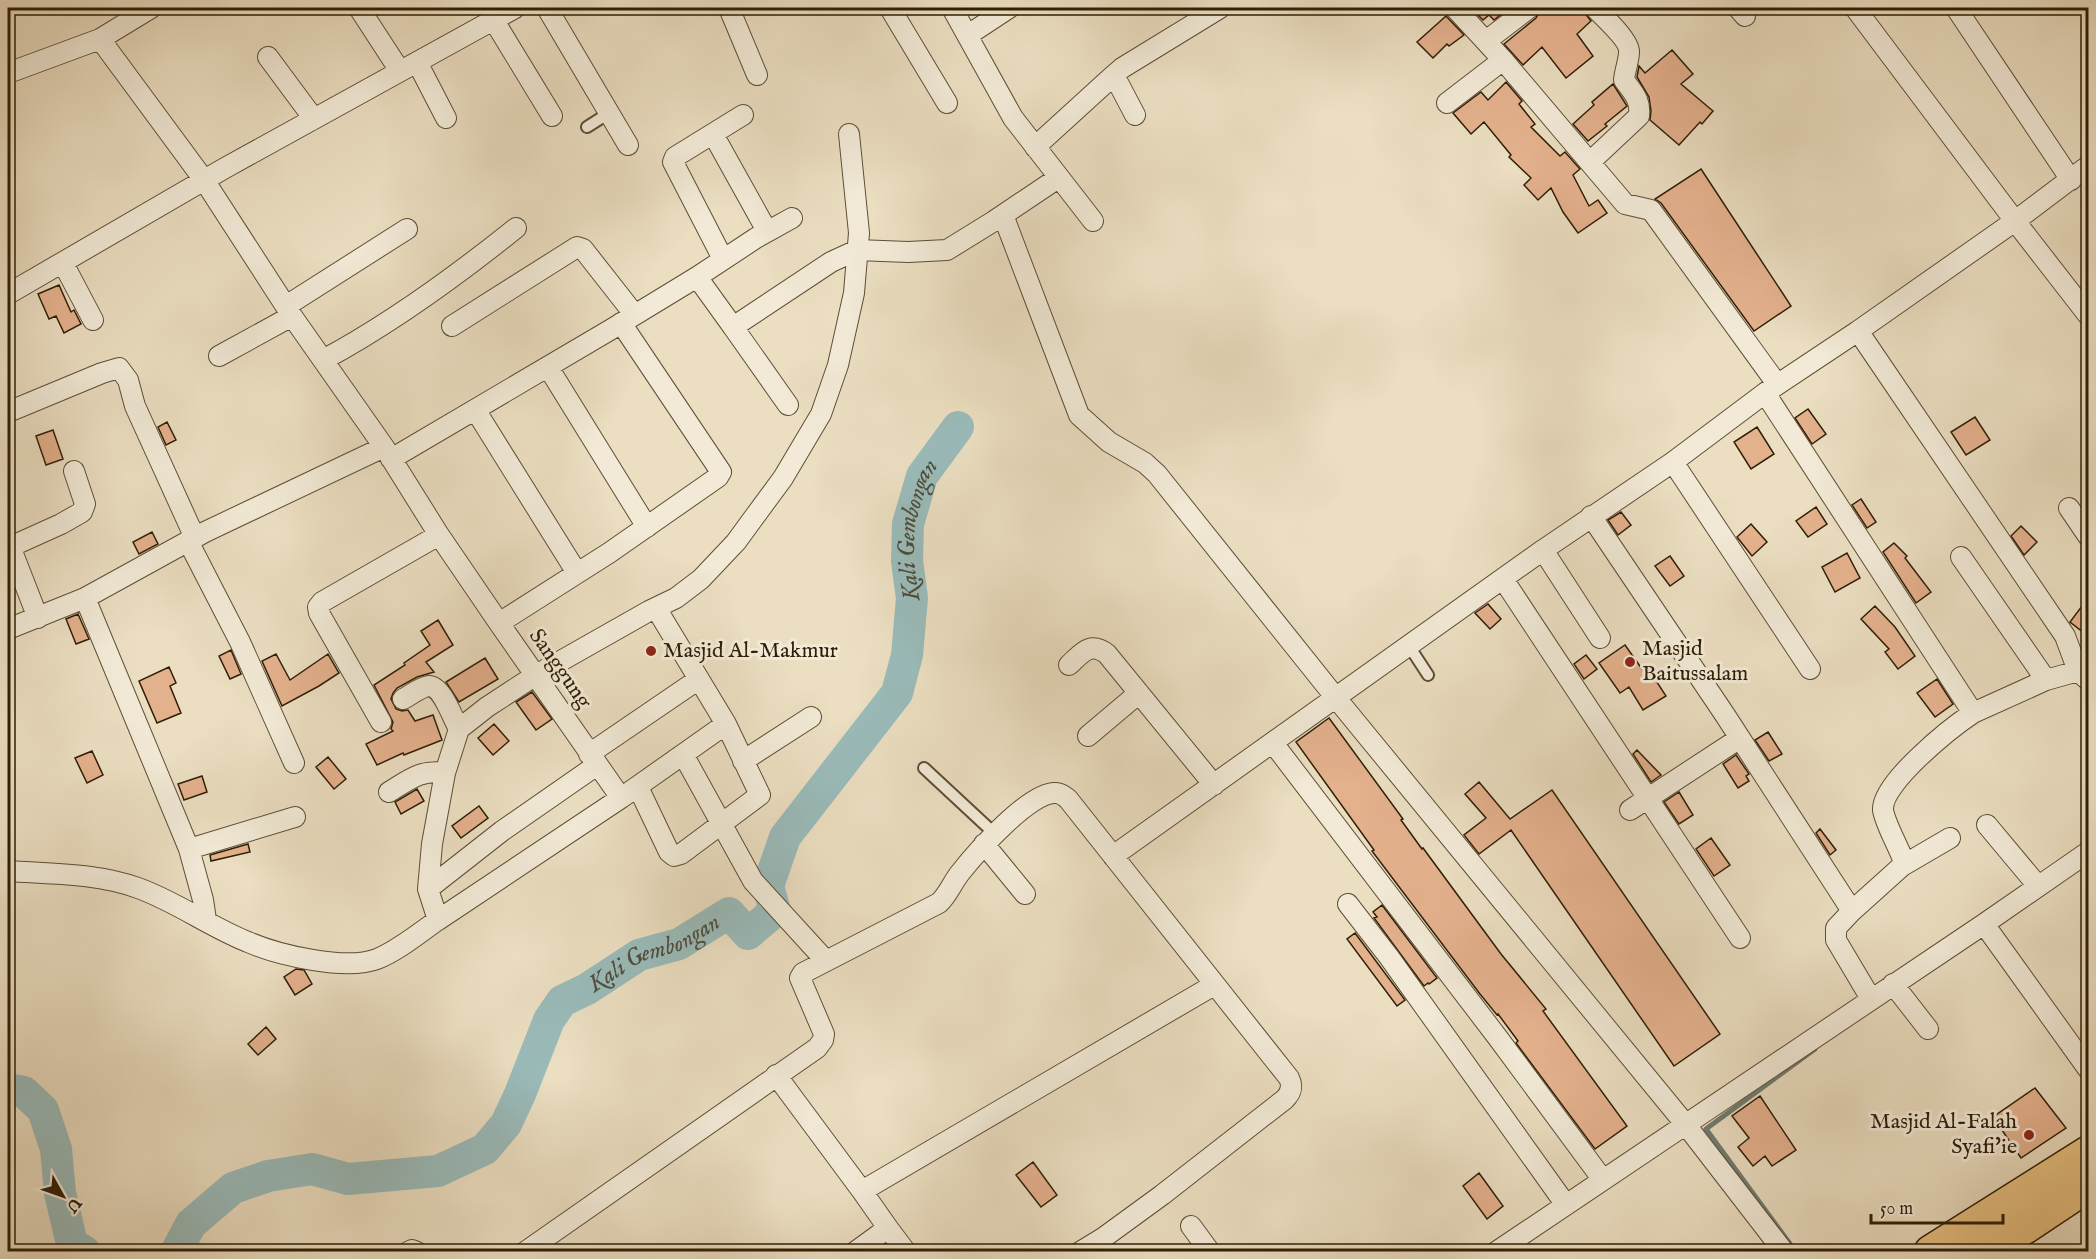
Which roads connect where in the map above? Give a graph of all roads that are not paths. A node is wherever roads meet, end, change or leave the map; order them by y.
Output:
1 (151, 8) edge
2 (358, 8) edge
3 (515, 8) edge
4 (547, 8) edge
5 (729, 8) edge
6 (890, 8) edge
7 (952, 8) edge
8 (1009, 8) edge
9 (1220, 8) edge
10 (1455, 8) edge
11 (1529, 8) edge
12 (1595, 8) edge
13 (1855, 8) edge
14 (1956, 8) edge
15 (493, 19) junction
16 (968, 35) junction
17 (100, 39) junction
18 (1486, 42) junction
19 (268, 57) dead end
20 (1503, 60) junction
21 (409, 67) junction
22 (8, 73) edge
23 (757, 75) dead end
24 (1114, 75) junction
25 (947, 103) dead end
26 (1447, 103) dead end
27 (609, 113) junction
28 (743, 115) dead end
29 (1135, 115) dead end
30 (552, 116) dead end
31 (446, 118) dead end
32 (314, 119) junction
33 (587, 128) dead end
34 (713, 134) junction
35 (849, 135) dead end
36 (628, 145) dead end
37 (1035, 147) junction
38 (1590, 162) junction
39 (2088, 166) edge
40 (1058, 178) junction
41 (204, 180) junction
42 (2071, 180) junction
43 (1003, 215) junction
44 (792, 218) dead end
45 (1093, 221) dead end
46 (2015, 221) junction
47 (516, 228) dead end
48 (407, 229) dead end
49 (767, 231) junction
50 (857, 250) junction
51 (723, 259) junction
52 (63, 263) junction
53 (697, 277) junction
54 (8, 294) edge
55 (289, 311) junction
56 (2088, 315) edge
57 (627, 319) junction
58 (93, 320) dead end
59 (452, 326) dead end
60 (733, 327) junction
61 (1858, 331) junction
62 (219, 357) dead end
63 (323, 360) junction
64 (548, 367) junction
65 (1771, 389) junction
66 (788, 405) dead end
67 (476, 411) junction
68 (8, 412) edge
69 (388, 453) junction
70 (1673, 462) junction
71 (74, 471) dead end
72 (2069, 508) dead end
73 (1591, 516) junction
74 (646, 527) junction
75 (439, 534) junction
76 (2088, 536) edge
77 (192, 539) junction
78 (9, 544) edge
79 (1544, 550) junction
80 (1961, 557) dead end
81 (577, 573) junction
82 (1503, 579) junction
83 (85, 598) junction
84 (656, 608) junction
85 (38, 618) junction
86 (498, 623) junction
87 (8, 629) edge
88 (1600, 638) dead end
89 (1409, 646) junction
90 (1069, 665) dead end
91 (1810, 669) dead end
92 (536, 675) junction
93 (1428, 675) dead end
94 (2083, 675) edge
95 (699, 679) junction
96 (2046, 680) junction
97 (1139, 693) junction
98 (1336, 698) junction
99 (403, 699) dead end
100 (1973, 713) junction
101 (811, 717) dead end
102 (381, 722) dead end
103 (726, 724) junction
104 (459, 729) junction
105 (1088, 736) dead end
106 (1740, 738) junction
107 (1273, 743) junction
108 (684, 756) junction
109 (593, 759) junction
110 (743, 760) junction
111 (294, 763) dead end
112 (924, 768) dead end
113 (445, 773) junction
114 (1214, 785) junction
115 (638, 787) junction
116 (389, 792) dead end
117 (621, 798) junction
118 (1650, 798) junction
119 (1630, 810) dead end
120 (295, 817) dead end
121 (723, 824) junction
122 (1987, 825) dead end
123 (1950, 838) dead end
124 (989, 839) junction
125 (189, 849) junction
126 (2088, 852) edge
127 (1113, 856) junction
128 (1902, 866) junction
129 (8, 871) edge
130 (2038, 886) junction
131 (428, 889) junction
132 (1025, 894) dead end
133 (1348, 904) dead end
134 (1852, 911) junction
135 (206, 920) junction
136 (438, 920) junction
137 (1984, 924) junction
138 (1740, 938) dead end
139 (826, 960) junction
140 (1214, 985) junction
141 (1897, 988) junction
142 (1871, 999) junction
143 (1928, 1029) dead end
144 (2088, 1068) edge
145 (777, 1075) junction
146 (1686, 1125) junction
147 (2088, 1153) edge
148 (1603, 1180) junction
149 (2088, 1185) edge
150 (862, 1191) junction
151 (1566, 1205) junction
152 (1191, 1226) dead end
153 (888, 1228) junction
154 (2015, 1239) edge
155 (1108, 1245) edge
156 (408, 1251) edge
157 (417, 1251) edge
158 (525, 1251) edge
159 (855, 1251) edge
160 (906, 1251) edge
161 (1080, 1251) edge
162 (1210, 1251) edge
163 (1496, 1251) edge
164 (1784, 1251) edge
165 (1931, 1251) edge
166 (1981, 1251) edge

1 - 17 street
2 - 21 street
3 - 15 street
4 - 27 street
5 - 23 street
6 - 25 street
7 - 16 street
8 - 16 street
9 - 24 street
10 - 18 street
11 - 18 street
12 - 38 street
13 - 46 street
14 - 42 street
15 - 21 street
15 - 30 street
16 - 37 street
17 - 22 street
17 - 41 street, Sanggung
18 - 20 street
19 - 32 street
20 - 26 street
20 - 38 street
21 - 31 street
21 - 32 street
24 - 29 street
24 - 37 street
27 - 33 lane
27 - 36 street
28 - 34 street
32 - 41 street
34 - 49 street
34 - 51 street
35 - 50 street
37 - 40 street
38 - 65 street
39 - 42 street
40 - 43 street
40 - 45 street
41 - 52 street
41 - 55 street, Sanggung
42 - 46 street
43 - 50 street
43 - 98 street
44 - 49 street
46 - 56 street
46 - 61 street
47 - 63 street
48 - 55 street
49 - 51 street
50 - 60 street
50 - 84 street
51 - 53 street
52 - 54 street
52 - 58 street
53 - 57 street
53 - 60 street
55 - 62 street
55 - 63 street, Sanggung
57 - 59 street
57 - 64 street
57 - 74 street
60 - 66 street
61 - 65 street
61 - 94 street
63 - 69 street, Sanggung
64 - 67 street
64 - 74 street
65 - 70 street
65 - 100 street
67 - 69 street
67 - 81 street
68 - 77 street
69 - 75 street, Sanggung
69 - 77 street
70 - 73 street
70 - 91 street
71 - 78 street
72 - 76 street
73 - 79 street
73 - 106 street
74 - 81 street
75 - 86 street, Sanggung
75 - 102 street
77 - 83 street
77 - 111 street
78 - 85 street
79 - 82 street
79 - 88 street
80 - 96 street
81 - 86 street
82 - 89 street
82 - 118 street
83 - 85 street
83 - 125 street
84 - 92 street
84 - 95 street
85 - 87 street
86 - 92 street, Sanggung
89 - 93 lane
89 - 98 street
90 - 97 street
92 - 104 street
92 - 109 street, Sanggung
94 - 96 street
95 - 103 street
95 - 109 street
96 - 100 street
97 - 105 street
97 - 114 street
98 - 107 street
98 - 146 street
99 - 104 street
100 - 128 street
101 - 110 street
103 - 108 street
103 - 110 street
104 - 113 street
106 - 118 street
106 - 134 street
107 - 114 street
107 - 148 street
108 - 115 street
108 - 121 street
109 - 117 street, Sanggung
109 - 131 street
110 - 121 street
112 - 124 lane
113 - 116 street
113 - 131 street
114 - 127 street
115 - 117 street
115 - 121 street
117 - 136 street
118 - 119 street
118 - 138 street
120 - 125 street
121 - 139 street
122 - 130 street
123 - 128 street
124 - 127 street
124 - 132 street
124 - 139 street
125 - 135 street
126 - 130 street
127 - 140 street
128 - 134 street
129 - 135 street
130 - 137 street
131 - 136 street
133 - 151 street
134 - 142 street
135 - 136 street
137 - 141 street
137 - 144 street
139 - 145 street
140 - 150 street
140 - 155 street
141 - 142 street
141 - 143 street
142 - 146 street
145 - 150 street
145 - 158 street
146 - 148 street
146 - 164 street
147 - 165 highway
148 - 151 street
149 - 154 highway
150 - 153 street
151 - 163 street
152 - 162 street
153 - 159 street
153 - 160 street
154 - 166 highway
155 - 161 street
156 - 157 street

